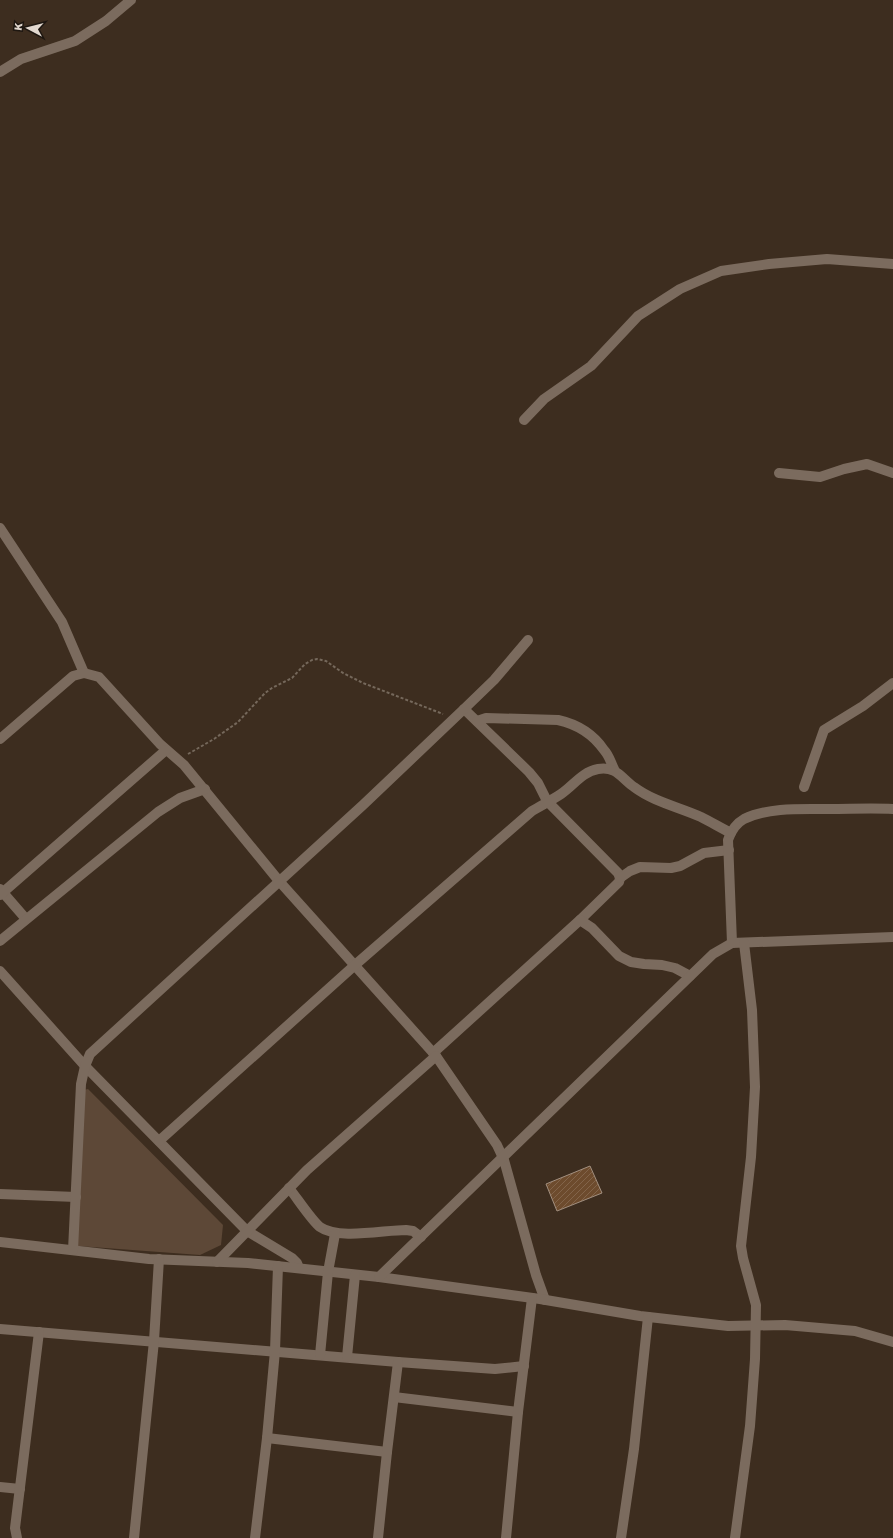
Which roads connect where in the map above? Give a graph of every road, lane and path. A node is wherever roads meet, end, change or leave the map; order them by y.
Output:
1 (130, 0) edge
2 (0, 72) edge
3 (893, 264) edge
4 (524, 420) dead end
5 (779, 474) dead end
6 (893, 474) edge
7 (0, 528) edge
8 (528, 640) dead end
9 (84, 673) junction
10 (893, 683) edge
11 (464, 709) junction
12 (453, 720) junction
13 (476, 721) junction
14 (0, 739) edge
15 (166, 750) junction
16 (178, 760) junction
17 (614, 769) junction
18 (804, 786) dead end
19 (205, 789) junction
20 (547, 801) junction
21 (893, 809) edge
22 (731, 833) junction
23 (729, 850) junction
24 (620, 878) junction
25 (279, 881) junction
26 (1, 892) edge
27 (26, 919) junction
28 (580, 920) junction
29 (893, 937) edge
30 (0, 941) edge
31 (732, 943) junction
32 (744, 943) junction
33 (355, 965) junction
34 (0, 971) edge
35 (690, 976) junction
36 (435, 1054) junction
37 (85, 1066) junction
38 (159, 1142) junction
39 (503, 1157) junction
40 (289, 1188) junction
41 (0, 1194) edge
42 (76, 1197) junction
43 (247, 1231) junction
44 (335, 1234) junction
45 (421, 1237) junction
46 (0, 1242) edge
47 (73, 1250) junction
48 (159, 1259) junction
49 (217, 1262) junction
50 (278, 1266) junction
51 (299, 1268) junction
52 (328, 1272) junction
53 (355, 1274) junction
54 (379, 1277) junction
55 (532, 1298) junction
56 (545, 1300) junction
57 (648, 1317) junction
58 (755, 1326) junction
59 (0, 1329) edge
60 (39, 1332) junction
61 (154, 1341) junction
62 (893, 1342) edge
63 (275, 1351) junction
64 (320, 1355) junction
65 (347, 1357) junction
66 (398, 1362) junction
67 (524, 1366) junction
68 (394, 1398) junction
69 (518, 1412) junction
70 (267, 1438) junction
71 (387, 1452) junction
72 (0, 1486) edge
73 (20, 1489) junction
74 (17, 1538) edge
75 (134, 1538) edge
76 (255, 1538) edge
77 (378, 1538) edge
78 (506, 1538) edge
79 (621, 1538) edge
80 (735, 1538) edge

1 - 2 street
3 - 4 street
5 - 6 street
7 - 9 street
8 - 11 street
9 - 14 street
9 - 15 street
10 - 18 street
11 - 12 street
11 - 13 street
12 - 16 path
12 - 25 street
13 - 17 street
13 - 20 street
15 - 16 street
15 - 26 street
16 - 19 street
17 - 20 street
17 - 22 street
19 - 25 street
19 - 27 street
20 - 24 street
20 - 33 street
21 - 22 street
22 - 23 street
23 - 24 street
23 - 31 street
24 - 28 street
25 - 33 street
25 - 37 street
26 - 27 street
27 - 30 street
28 - 35 street
28 - 36 street
29 - 32 street
31 - 32 street
31 - 35 street
32 - 58 street
33 - 36 street
33 - 38 street
34 - 37 street
35 - 39 street
36 - 39 street
36 - 40 street
37 - 38 street
37 - 42 street
38 - 43 street
39 - 45 street
39 - 56 street
40 - 43 street
40 - 44 street
41 - 42 street
42 - 47 street
43 - 49 street
43 - 51 street
44 - 45 street
44 - 52 street
45 - 54 street
46 - 47 street
47 - 48 street
48 - 49 street
48 - 61 street
49 - 50 street
50 - 51 street
50 - 63 street
51 - 52 street
52 - 53 street
52 - 64 street
53 - 54 street
53 - 65 street
54 - 55 street
55 - 56 street
55 - 67 street
56 - 57 street
57 - 58 street
57 - 79 street
58 - 62 street
58 - 80 street
59 - 60 street
60 - 61 street
60 - 73 street
61 - 63 street
61 - 75 street
63 - 64 street
63 - 70 street
64 - 65 street
65 - 66 street
66 - 67 street
66 - 68 street
67 - 69 street
68 - 69 street
68 - 71 street
69 - 78 street
70 - 71 street
70 - 76 street
71 - 77 street
72 - 73 street
73 - 74 street

